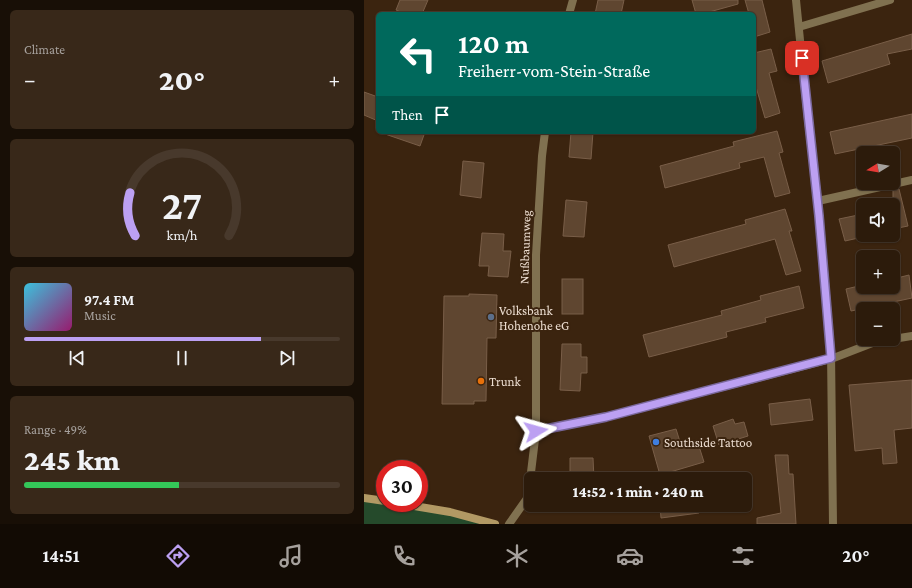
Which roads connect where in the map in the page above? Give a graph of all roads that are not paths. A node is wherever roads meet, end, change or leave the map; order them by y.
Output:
1 (573, 0) edge
2 (796, 0) edge
3 (890, 0) edge
4 (570, 12) edge
5 (799, 27) junction
6 (545, 134) edge
7 (912, 180) edge
8 (818, 201) junction
9 (912, 336) edge
10 (831, 358) junction
11 (536, 431) junction
12 (364, 498) edge
13 (376, 500) edge
14 (428, 508) edge
15 (495, 524) edge
16 (509, 524) edge
17 (833, 524) edge

1 - 4 street
2 - 5 street
3 - 5 street
5 - 8 street
6 - 11 street, Nußbaumweg
7 - 8 street
8 - 10 street
9 - 10 street
10 - 11 street
10 - 17 street
11 - 16 street, Nußbaumweg
12 - 13 main road
14 - 15 main road

